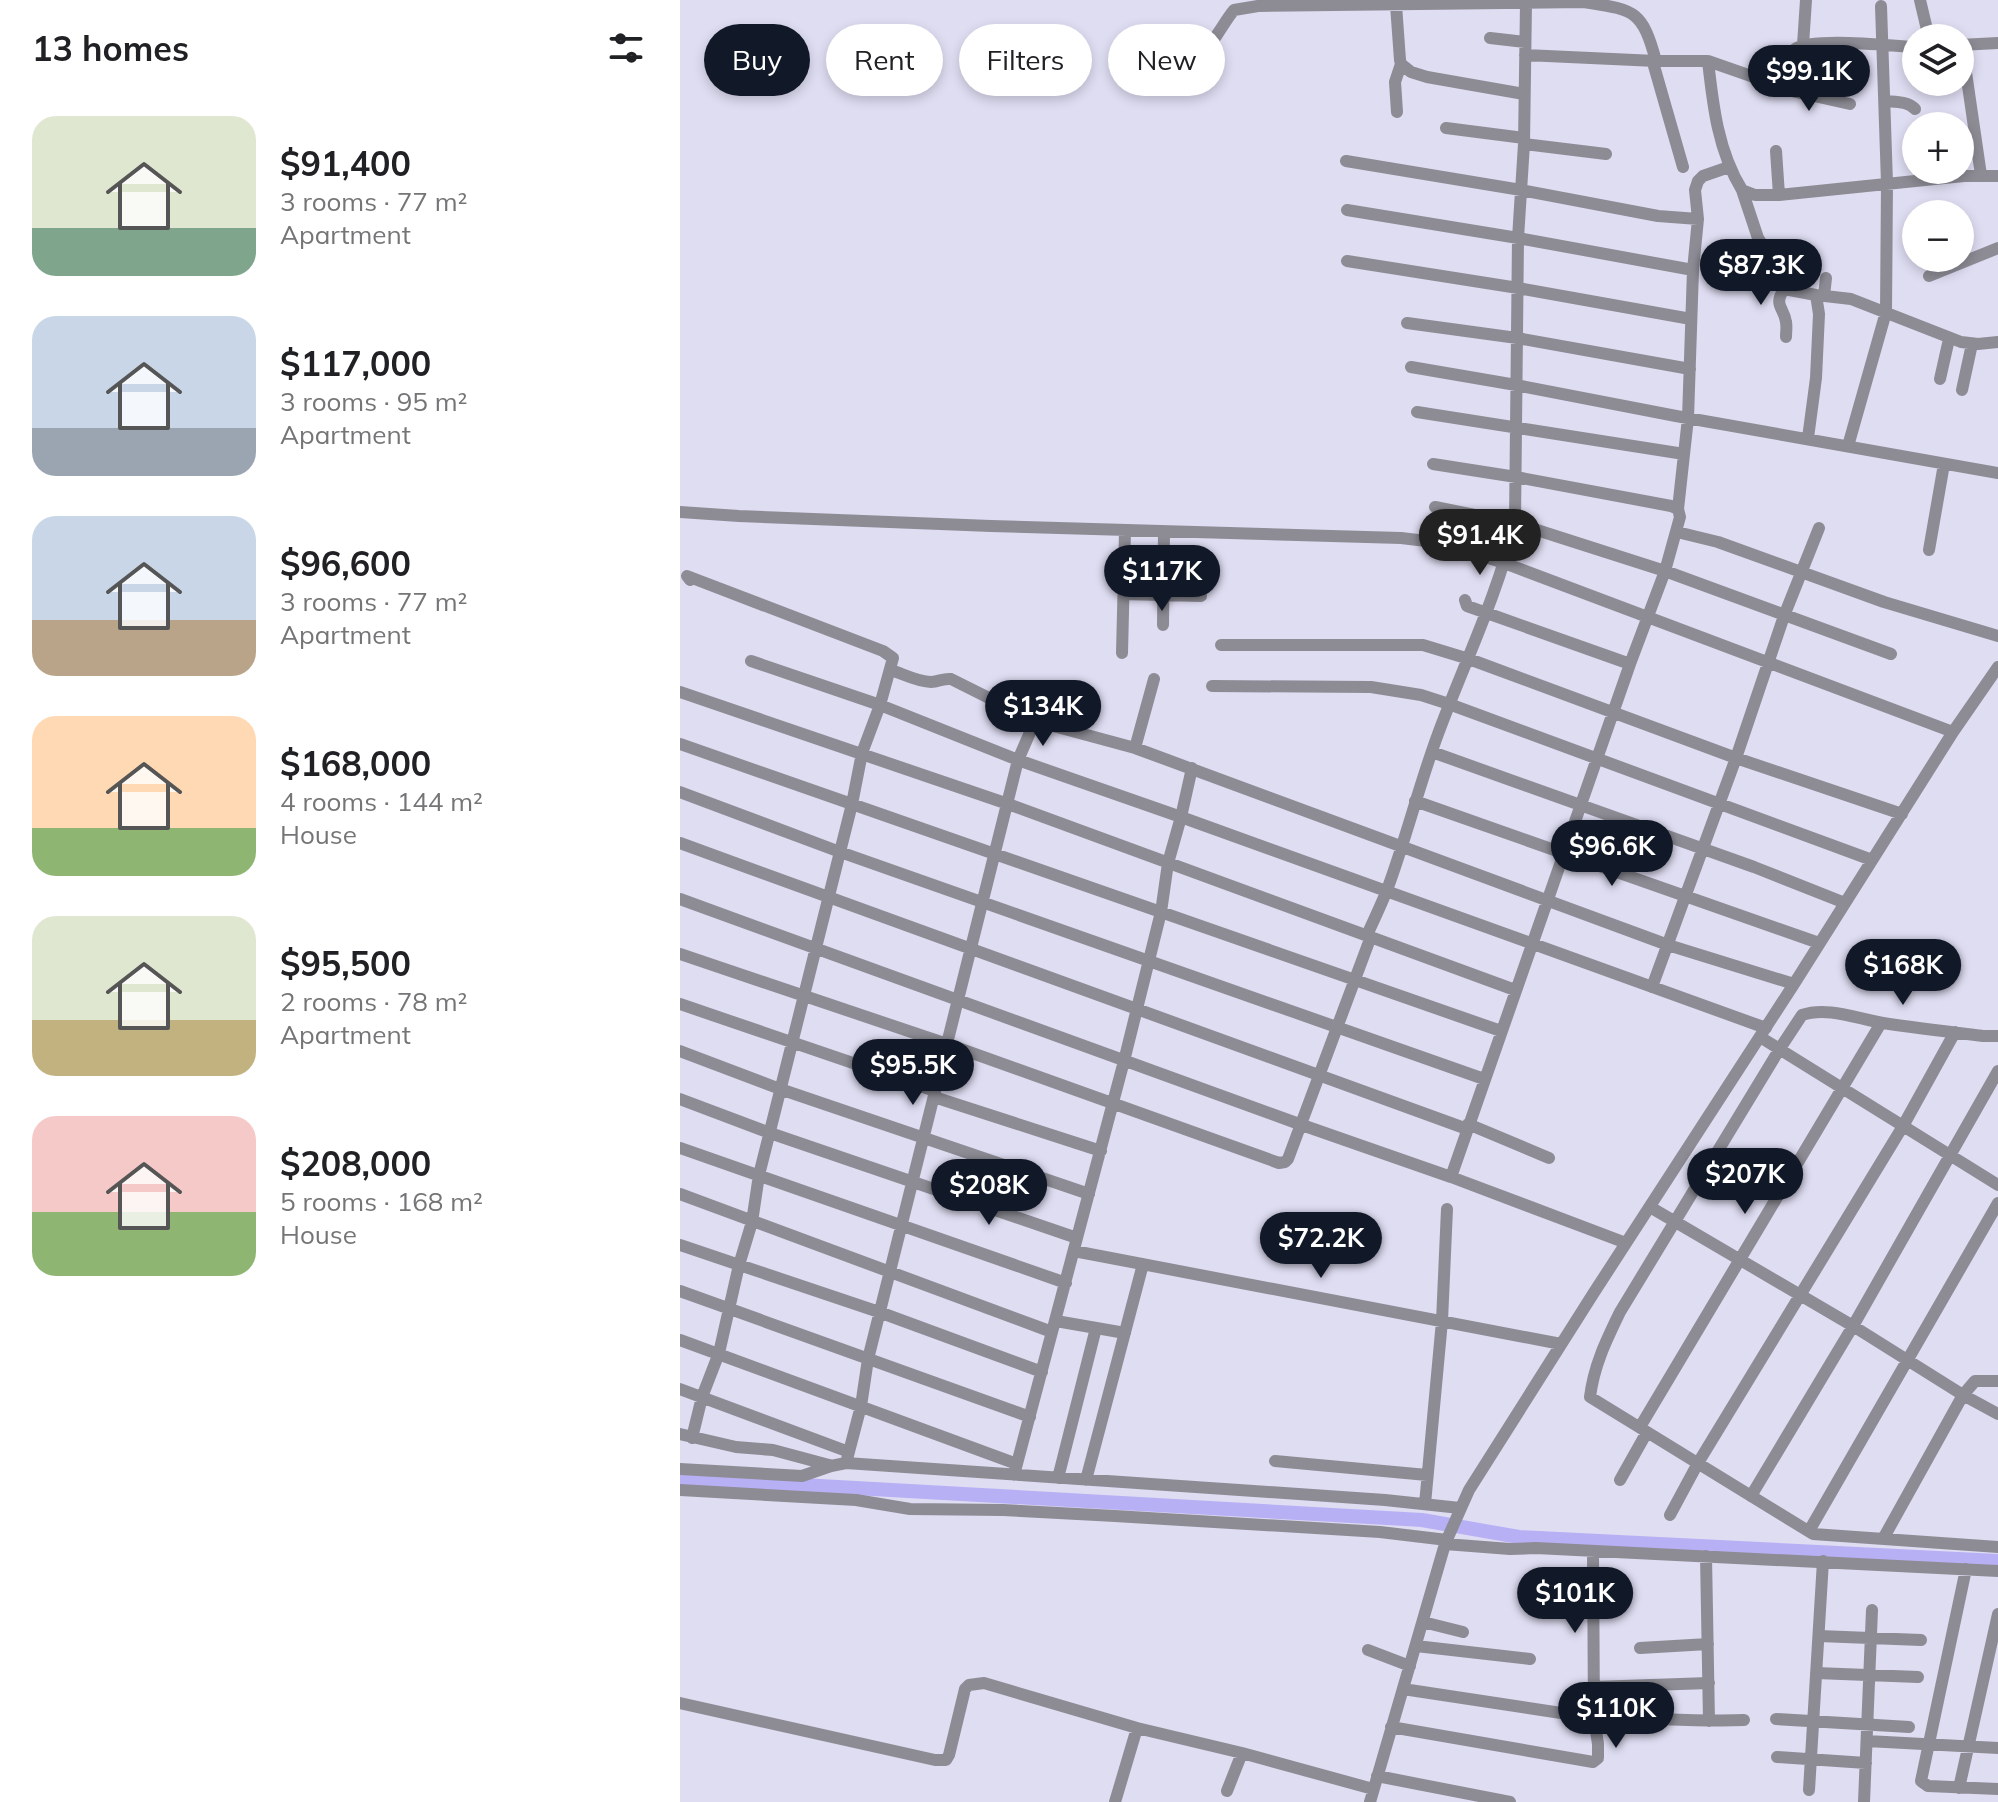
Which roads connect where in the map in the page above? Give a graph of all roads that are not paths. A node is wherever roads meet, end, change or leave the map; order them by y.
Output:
1 (1806, 0) edge
2 (1920, 0) edge
3 (1526, 3) junction
4 (1396, 5) junction
5 (1628, 5) edge
6 (1881, 6) dead end
7 (1223, 24) edge
8 (1926, 24) edge
9 (1490, 38) dead end
10 (1998, 43) edge
11 (1974, 44) edge
12 (1803, 45) junction
13 (1883, 46) junction
14 (1902, 47) edge
15 (1525, 48) junction
16 (1654, 60) junction
17 (1708, 61) junction
18 (1401, 64) junction
19 (1774, 87) junction
20 (1524, 94) junction
21 (1969, 96) edge
22 (1885, 101) junction
23 (1850, 104) dead end
24 (1915, 109) dead end
25 (1397, 112) dead end
26 (1446, 128) dead end
27 (1524, 141) junction
28 (1776, 151) dead end
29 (1606, 154) dead end
30 (1346, 161) dead end
31 (1683, 167) dead end
32 (1729, 167) junction
33 (1981, 175) junction
34 (1998, 176) edge
35 (1887, 183) junction
36 (1521, 190) junction
37 (1742, 190) junction
38 (1779, 195) junction
39 (1347, 210) dead end
40 (1698, 219) junction
41 (1518, 238) junction
42 (1998, 248) edge
43 (1347, 261) dead end
44 (1693, 270) junction
45 (1929, 276) dead end
46 (1826, 278) dead end
47 (1518, 288) junction
48 (1784, 289) junction
49 (1820, 296) junction
50 (1886, 312) junction
51 (1691, 319) junction
52 (1407, 323) dead end
53 (1786, 337) dead end
54 (1517, 338) junction
55 (1949, 339) junction
56 (1998, 342) edge
57 (1972, 344) junction
58 (1411, 367) dead end
59 (1690, 369) junction
60 (1940, 379) dead end
61 (1516, 385) junction
62 (1962, 390) dead end
63 (1417, 412) dead end
64 (1688, 418) junction
65 (1517, 427) junction
66 (1808, 438) junction
67 (1848, 446) junction
68 (1684, 454) junction
69 (1433, 464) dead end
70 (1944, 464) junction
71 (1998, 473) edge
72 (1516, 477) junction
73 (1435, 507) dead end
74 (1678, 509) junction
75 (680, 512) edge
76 (1515, 523) junction
77 (1819, 528) dead end
78 (1125, 531) junction
79 (1164, 532) junction
80 (1677, 532) junction
81 (1929, 550) dead end
82 (1504, 563) junction
83 (1665, 571) junction
84 (1803, 572) junction
85 (690, 580) dead end
86 (1124, 594) junction
87 (1163, 595) junction
88 (1201, 596) dead end
89 (1465, 600) dead end
90 (1486, 612) junction
91 (1784, 616) junction
92 (1647, 618) junction
93 (1163, 625) dead end
94 (1998, 636) edge
95 (1221, 645) dead end
96 (1122, 653) dead end
97 (1891, 654) dead end
98 (1469, 659) junction
99 (751, 661) dead end
100 (1769, 662) junction
101 (1630, 664) junction
102 (891, 670) junction
103 (1997, 670) edge
104 (1154, 679) dead end
105 (1212, 686) dead end
106 (680, 692) edge
107 (1449, 704) junction
108 (880, 705) junction
109 (1614, 712) junction
110 (1035, 721) junction
111 (1953, 732) junction
112 (680, 744) edge
113 (1135, 748) junction
114 (1432, 752) junction
115 (862, 753) junction
116 (1736, 758) junction
117 (1597, 759) junction
118 (1018, 760) junction
119 (1192, 768) junction
120 (680, 792) edge
121 (1415, 801) junction
122 (1719, 803) junction
123 (852, 804) junction
124 (1008, 804) junction
125 (1581, 806) junction
126 (1902, 814) junction
127 (1181, 817) junction
128 (680, 843) edge
129 (1400, 847) junction
130 (1702, 849) junction
131 (840, 852) junction
132 (1564, 853) junction
133 (994, 854) junction
134 (1872, 860) junction
135 (1168, 863) junction
136 (1386, 891) junction
137 (1686, 895) junction
138 (829, 897) junction
139 (680, 899) edge
140 (1546, 901) junction
141 (982, 902) junction
142 (1845, 903) junction
143 (1161, 912) junction
144 (1367, 935) junction
145 (1531, 943) junction
146 (1819, 943) junction
147 (1668, 945) junction
148 (971, 947) junction
149 (816, 949) junction
150 (680, 954) edge
151 (1149, 961) junction
152 (1355, 980) junction
153 (1794, 984) junction
154 (1652, 987) junction
155 (1515, 990) junction
156 (804, 996) junction
157 (958, 1000) junction
158 (680, 1004) edge
159 (1137, 1008) junction
160 (1881, 1023) junction
161 (1338, 1028) junction
162 (1501, 1031) junction
163 (1955, 1032) junction
164 (1998, 1036) edge
165 (1769, 1041) junction
166 (792, 1043) junction
167 (947, 1044) junction
168 (680, 1051) edge
169 (1124, 1061) junction
170 (1998, 1071) edge
171 (1320, 1075) junction
172 (1484, 1079) junction
173 (780, 1089) junction
174 (1841, 1089) junction
175 (934, 1094) junction
176 (680, 1099) edge
177 (1113, 1105) junction
178 (1302, 1125) junction
179 (1468, 1126) junction
180 (1903, 1126) junction
181 (770, 1133) junction
182 (924, 1137) junction
183 (680, 1148) edge
184 (1101, 1151) junction
185 (1950, 1155) junction
186 (1549, 1158) dead end
187 (759, 1175) junction
188 (1451, 1177) junction
189 (912, 1183) junction
190 (1998, 1185) edge
191 (680, 1194) edge
192 (1089, 1194) junction
193 (1998, 1203) edge
194 (1447, 1209) dead end
195 (1654, 1210) junction
196 (1673, 1221) junction
197 (752, 1222) junction
198 (901, 1225) junction
199 (1077, 1238) junction
200 (1626, 1243) junction
201 (680, 1245) edge
202 (1074, 1251) junction
203 (1739, 1260) junction
204 (1143, 1264) junction
205 (739, 1265) junction
206 (890, 1273) junction
207 (1066, 1283) junction
208 (680, 1291) edge
209 (1800, 1295) junction
210 (730, 1309) junction
211 (879, 1312) junction
212 (1442, 1321) junction
213 (1853, 1326) junction
214 (1054, 1327) junction
215 (1096, 1328) junction
216 (1125, 1333) junction
217 (680, 1340) edge
218 (1561, 1344) junction
219 (719, 1353) junction
220 (868, 1359) junction
221 (1908, 1360) junction
222 (1042, 1372) junction
223 (1998, 1381) edge
224 (680, 1389) edge
225 (1963, 1395) junction
226 (702, 1397) junction
227 (861, 1406) junction
228 (1998, 1414) edge
229 (1030, 1417) junction
230 (1643, 1429) junction
231 (686, 1436) edge
232 (848, 1457) junction
233 (1275, 1461) dead end
234 (1698, 1463) junction
235 (831, 1466) junction
236 (680, 1469) edge
237 (1015, 1470) junction
238 (1427, 1475) junction
239 (1058, 1478) junction
240 (1086, 1480) junction
241 (1620, 1480) dead end
242 (680, 1490) edge
243 (1751, 1496) junction
244 (1425, 1504) junction
245 (1459, 1511) junction
246 (1670, 1515) dead end
247 (1811, 1535) junction
248 (1883, 1539) junction
249 (1447, 1540) junction
250 (1998, 1547) edge
251 (1593, 1552) junction
252 (1706, 1556) junction
253 (1815, 1560) junction
254 (1966, 1569) junction
255 (1998, 1571) edge
256 (1872, 1610) dead end
257 (1998, 1614) edge
258 (1423, 1622) junction
259 (1463, 1632) dead end
260 (1819, 1636) junction
261 (1871, 1638) junction
262 (1921, 1640) dead end
263 (1708, 1644) junction
264 (1416, 1646) junction
265 (1640, 1648) dead end
266 (1368, 1650) dead end
267 (1530, 1659) dead end
268 (1410, 1666) junction
269 (1816, 1673) junction
270 (1869, 1675) junction
271 (1918, 1677) dead end
272 (1709, 1683) junction
273 (1593, 1687) junction
274 (1403, 1689) junction
275 (680, 1703) edge
276 (1594, 1718) junction
277 (1776, 1719) dead end
278 (1744, 1720) dead end
279 (1813, 1720) junction
280 (1709, 1721) junction
281 (1868, 1724) junction
282 (1391, 1727) junction
283 (1909, 1727) dead end
284 (1137, 1728) junction
285 (1867, 1741) junction
286 (1929, 1745) junction
287 (1968, 1747) junction
288 (1998, 1748) edge
289 (1242, 1753) junction
290 (1777, 1757) dead end
291 (1811, 1758) junction
292 (1866, 1763) junction
293 (1377, 1776) junction
294 (1959, 1788) junction
295 (1998, 1789) edge
296 (1809, 1790) dead end
297 (1227, 1791) dead end
298 (1371, 1796) edge
299 (1115, 1802) edge
300 (1510, 1802) edge
301 (1864, 1802) edge

1 - 12 street
2 - 8 street
3 - 4 street
3 - 5 street
3 - 15 street
4 - 7 street
4 - 18 street
5 - 16 street
6 - 13 street
9 - 15 street
10 - 11 street
12 - 13 street
12 - 19 street
13 - 14 street
13 - 22 street
15 - 16 street
15 - 20 street
16 - 17 street
16 - 31 street
17 - 19 street
17 - 32 street
18 - 20 street
18 - 25 street
19 - 23 street
20 - 27 street
21 - 33 street
22 - 24 street
22 - 35 street
26 - 27 street
27 - 29 street
27 - 36 street
28 - 38 street
30 - 36 street
32 - 37 street
32 - 40 street
33 - 34 street
33 - 35 street
35 - 38 street
35 - 50 street
36 - 40 street
36 - 41 street
37 - 38 street
37 - 48 street
39 - 41 street
40 - 44 street
41 - 44 street
41 - 47 street
42 - 45 street
43 - 47 street
44 - 51 street
46 - 49 street
47 - 51 street
47 - 54 street
48 - 49 street
48 - 53 street
49 - 50 street
49 - 66 street
50 - 55 street
50 - 67 street
51 - 59 street
52 - 54 street
54 - 59 street
54 - 61 street
55 - 57 street
55 - 60 street
56 - 57 street
57 - 62 street
58 - 61 street
59 - 64 street
61 - 64 street
61 - 65 street
63 - 65 street
64 - 66 street
64 - 68 street
65 - 68 street
65 - 72 street
66 - 67 street
67 - 70 street
68 - 74 street
69 - 72 street
70 - 71 street
70 - 81 street
72 - 74 street
72 - 76 street
73 - 76 street
74 - 80 street
75 - 78 street
76 - 82 street
76 - 83 street
77 - 84 street
78 - 79 street
78 - 86 street
79 - 82 street
79 - 87 street
80 - 83 street
80 - 84 street
82 - 90 street
82 - 92 street
83 - 91 street
83 - 92 street
84 - 91 street
84 - 94 street
85 - 102 street
86 - 87 street
86 - 96 street
87 - 88 street
87 - 93 street
89 - 90 street
90 - 98 street
90 - 101 street
91 - 97 street
91 - 100 street
92 - 100 street
92 - 101 street
95 - 98 street
98 - 107 street
98 - 109 street
99 - 108 street
100 - 111 street
100 - 116 street
101 - 109 street
102 - 108 street
102 - 110 street
103 - 111 street
104 - 113 street
105 - 107 street
106 - 115 street
107 - 114 street
107 - 117 street
108 - 115 street
108 - 118 street
109 - 116 street
109 - 117 street
110 - 113 street
110 - 118 street
111 - 126 street
112 - 123 street
113 - 119 street
114 - 121 street
114 - 125 street
115 - 123 street
115 - 124 street
116 - 122 street
116 - 126 street
117 - 122 street
117 - 125 street
118 - 124 street
118 - 127 street
119 - 127 street
119 - 129 street
120 - 131 street
121 - 129 street
121 - 132 street
122 - 130 street
122 - 134 street
123 - 131 street
123 - 133 street
124 - 133 street
124 - 135 street
125 - 130 street
125 - 132 street
126 - 134 street
127 - 135 street
127 - 136 street
128 - 138 street
129 - 136 street
129 - 140 street
130 - 137 street
130 - 142 street
131 - 138 street
131 - 141 street
132 - 137 street
132 - 140 street
133 - 141 street
133 - 143 street
134 - 142 street
135 - 143 street
135 - 144 street
136 - 144 street
136 - 145 street
137 - 146 street
137 - 147 street
138 - 148 street
138 - 149 street
139 - 149 street
140 - 145 street
140 - 147 street
141 - 148 street
141 - 151 street
142 - 146 street
143 - 151 street
143 - 152 street
144 - 152 street
144 - 155 street
145 - 154 street
145 - 155 street
146 - 153 street
147 - 153 street
147 - 154 street
148 - 157 street
148 - 159 street
149 - 156 street
149 - 157 street
150 - 156 street
151 - 159 street
151 - 161 street
152 - 161 street
152 - 162 street
153 - 165 street
154 - 165 street
155 - 162 street
156 - 166 street
156 - 167 street
157 - 167 street
157 - 169 street
158 - 166 street
159 - 169 street
159 - 171 street
160 - 163 street
160 - 165 street
160 - 174 street
161 - 171 street
161 - 172 street
162 - 172 street
163 - 164 street
163 - 180 street
165 - 174 street
165 - 195 street
165 - 196 street
166 - 173 street
166 - 175 street
167 - 175 street
167 - 177 street
168 - 173 street
169 - 177 street
169 - 178 street
170 - 185 street
171 - 178 street
171 - 179 street
172 - 179 street
173 - 181 street
173 - 182 street
174 - 180 street
174 - 203 street
175 - 182 street
175 - 184 street
176 - 181 street
177 - 178 street
177 - 184 street
178 - 188 street
179 - 186 street
179 - 188 street
180 - 185 street
180 - 209 street
181 - 187 street
181 - 189 street
182 - 189 street
182 - 192 street
183 - 187 street
184 - 192 street
185 - 190 street
185 - 213 street
187 - 197 street
187 - 198 street
188 - 200 street
189 - 198 street
189 - 199 street
191 - 197 street
192 - 199 street
193 - 221 street
194 - 212 street
195 - 196 street
195 - 200 street
196 - 203 street
196 - 230 street
197 - 205 street
197 - 206 street
198 - 206 street
198 - 207 street
199 - 202 street
200 - 218 street
201 - 205 street
202 - 204 street
202 - 207 street
203 - 209 street
203 - 230 street
204 - 212 street
204 - 216 street
205 - 210 street
205 - 211 street
206 - 211 street
206 - 214 street
207 - 214 street
208 - 210 street
209 - 213 street
209 - 234 street
210 - 219 street
210 - 220 street
211 - 220 street
211 - 222 street
212 - 218 street
212 - 238 street
213 - 221 street
213 - 243 street
214 - 215 street
214 - 222 street
215 - 216 street
215 - 239 street
216 - 240 street
217 - 219 street
218 - 245 street
219 - 226 street
219 - 227 street
220 - 227 street
220 - 229 street
221 - 225 street
221 - 247 street
222 - 229 street
223 - 225 street
224 - 226 street
225 - 228 street
225 - 248 street
226 - 231 street
226 - 232 street
227 - 232 street
227 - 237 street
229 - 237 street
230 - 234 street
230 - 241 street
231 - 235 street
232 - 235 street
232 - 237 street
233 - 238 street
234 - 243 street
234 - 246 street
235 - 236 street
237 - 239 street
238 - 244 street
239 - 240 street
240 - 244 street
242 - 249 street
243 - 247 street
244 - 245 street
245 - 249 street
247 - 248 street
248 - 250 street
249 - 251 street
249 - 258 street
251 - 252 street
251 - 273 street
252 - 253 street
252 - 263 street
253 - 254 street
253 - 260 street
254 - 255 street
254 - 286 street
256 - 261 street
257 - 287 street
258 - 259 street
258 - 264 street
260 - 261 street
260 - 269 street
261 - 262 street
261 - 270 street
263 - 265 street
263 - 272 street
264 - 267 street
264 - 268 street
266 - 268 street
268 - 274 street
269 - 270 street
269 - 279 street
270 - 271 street
270 - 281 street
272 - 273 street
272 - 280 street
273 - 276 street
274 - 276 street
274 - 282 street
275 - 284 street
276 - 280 street
276 - 282 street
277 - 279 street
278 - 280 street
279 - 281 street
279 - 291 street
281 - 283 street
281 - 285 street
282 - 293 street
284 - 289 street
284 - 299 street
285 - 286 street
285 - 292 street
286 - 287 street
286 - 294 street
287 - 288 street
287 - 294 street
289 - 297 street
289 - 298 street
290 - 291 street
291 - 292 street
291 - 296 street
292 - 301 street
293 - 298 street
293 - 300 street
294 - 295 street

